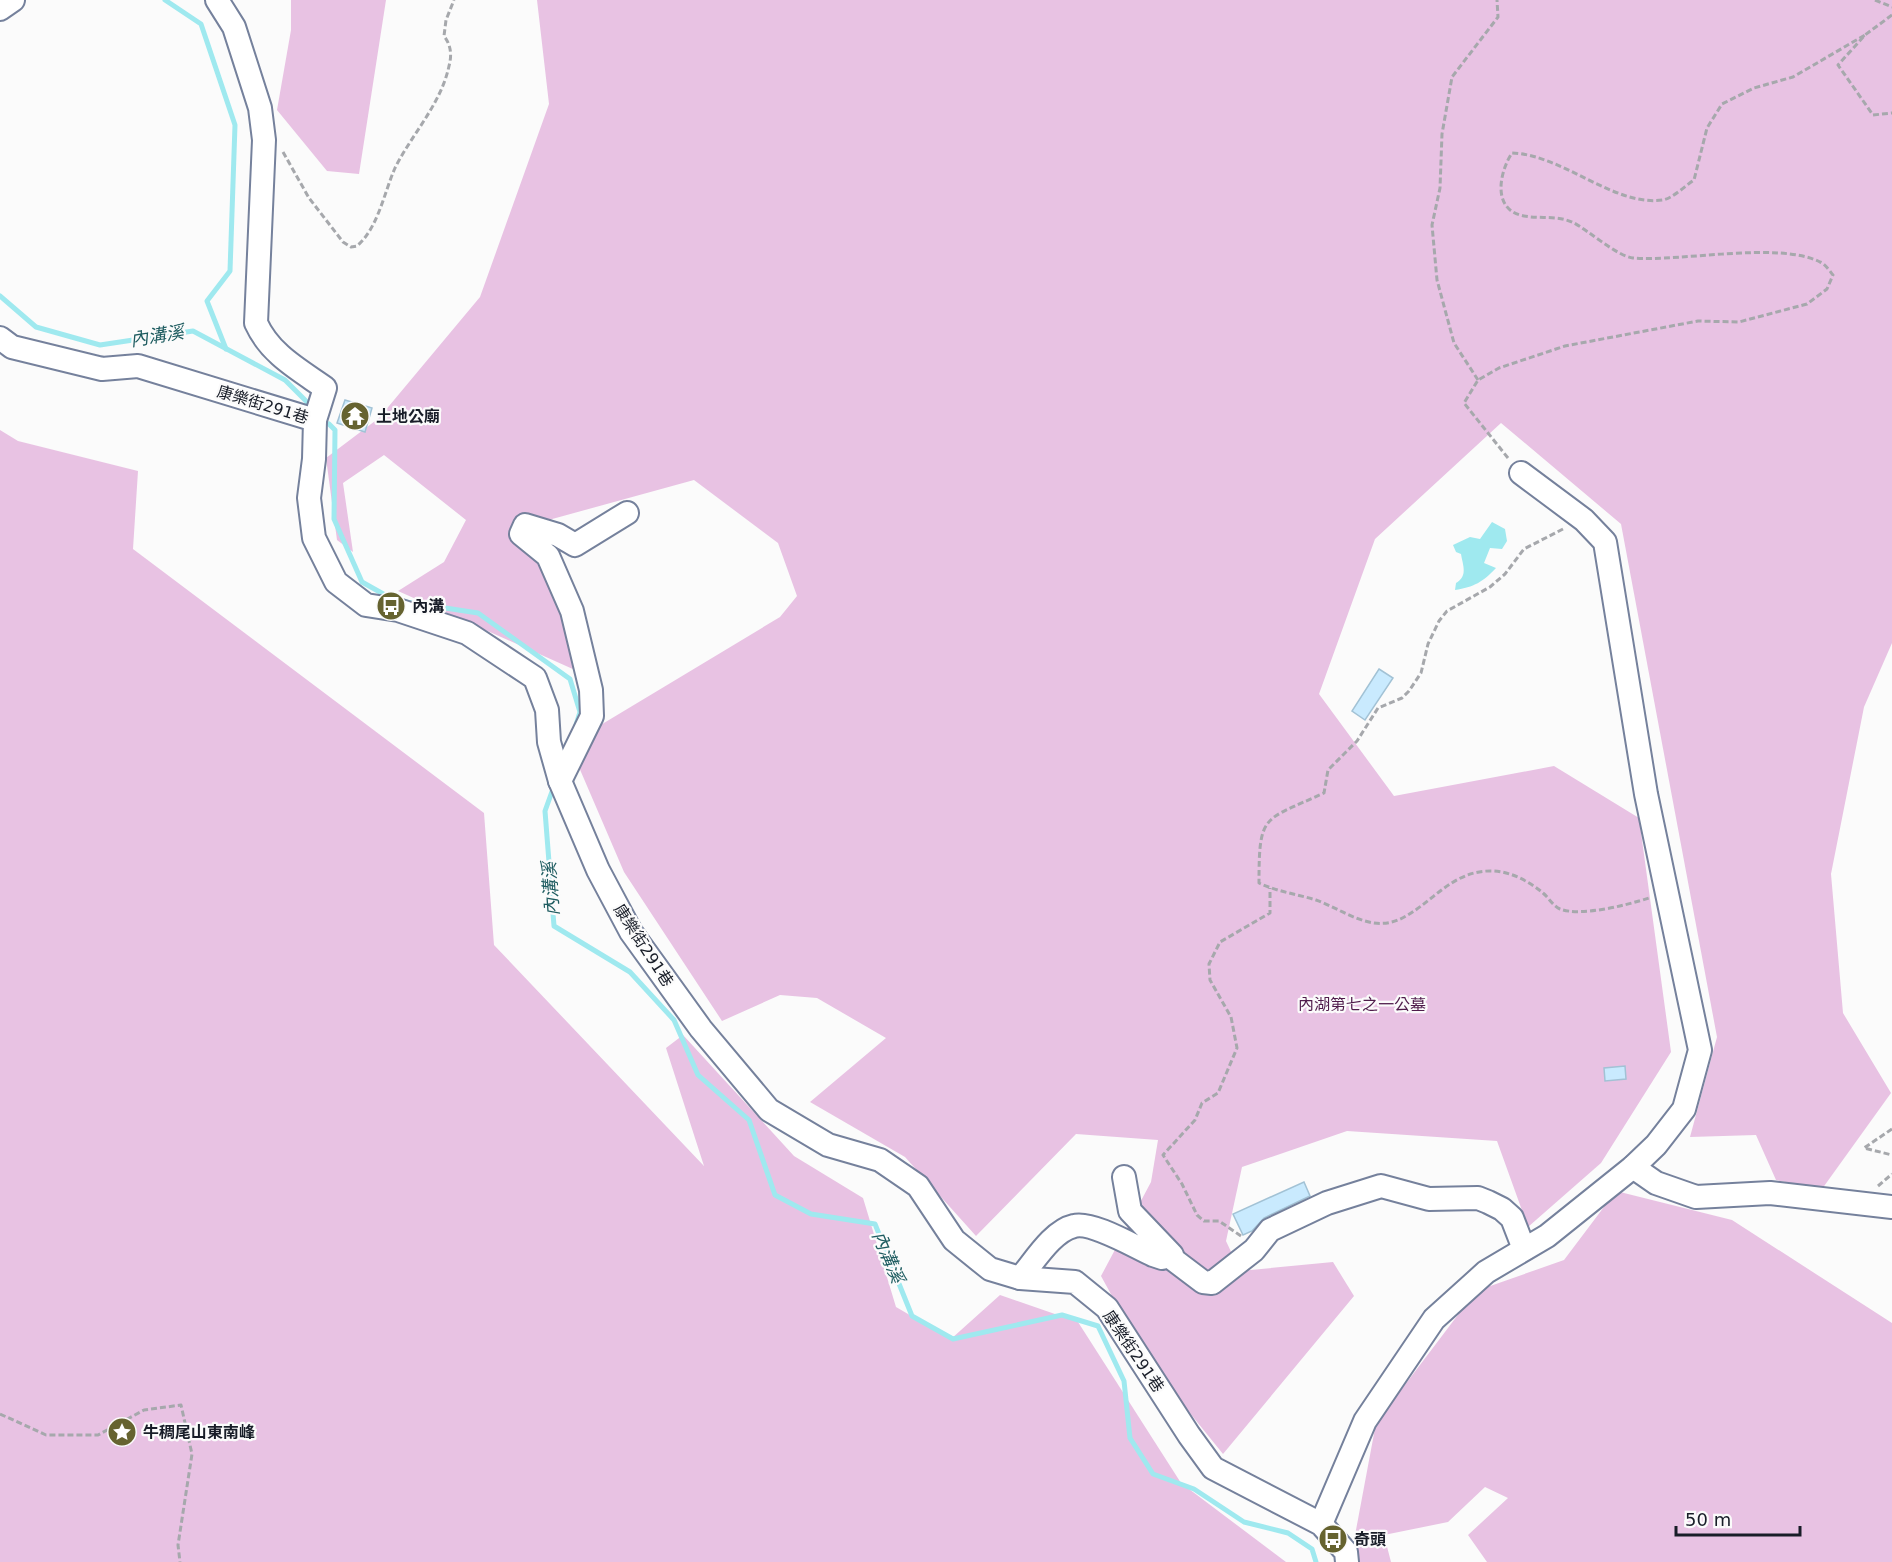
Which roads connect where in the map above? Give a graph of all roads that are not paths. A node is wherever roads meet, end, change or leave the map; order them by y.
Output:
1 (13, 0) edge
2 (217, 0) edge
3 (0, 9) edge
4 (0, 338) edge
5 (315, 420) junction
6 (1521, 473) road end
7 (627, 513) dead end
8 (560, 781) junction
9 (1634, 1167) junction
10 (1124, 1177) dead end
11 (1892, 1207) edge
12 (1524, 1249) junction
13 (1170, 1257) junction
14 (1020, 1278) junction
15 (1321, 1524) junction
16 (1347, 1562) edge

1 - 3 street
2 - 5 street
4 - 5 street, 康樂街291巷
5 - 8 street, 康樂街291巷
6 - 9 street
7 - 8 street
8 - 14 street, 康樂街291巷
9 - 11 street
9 - 12 street
10 - 13 street
12 - 13 street
12 - 15 street
13 - 14 street
14 - 15 street, 康樂街291巷
15 - 16 street, 康樂街291巷

